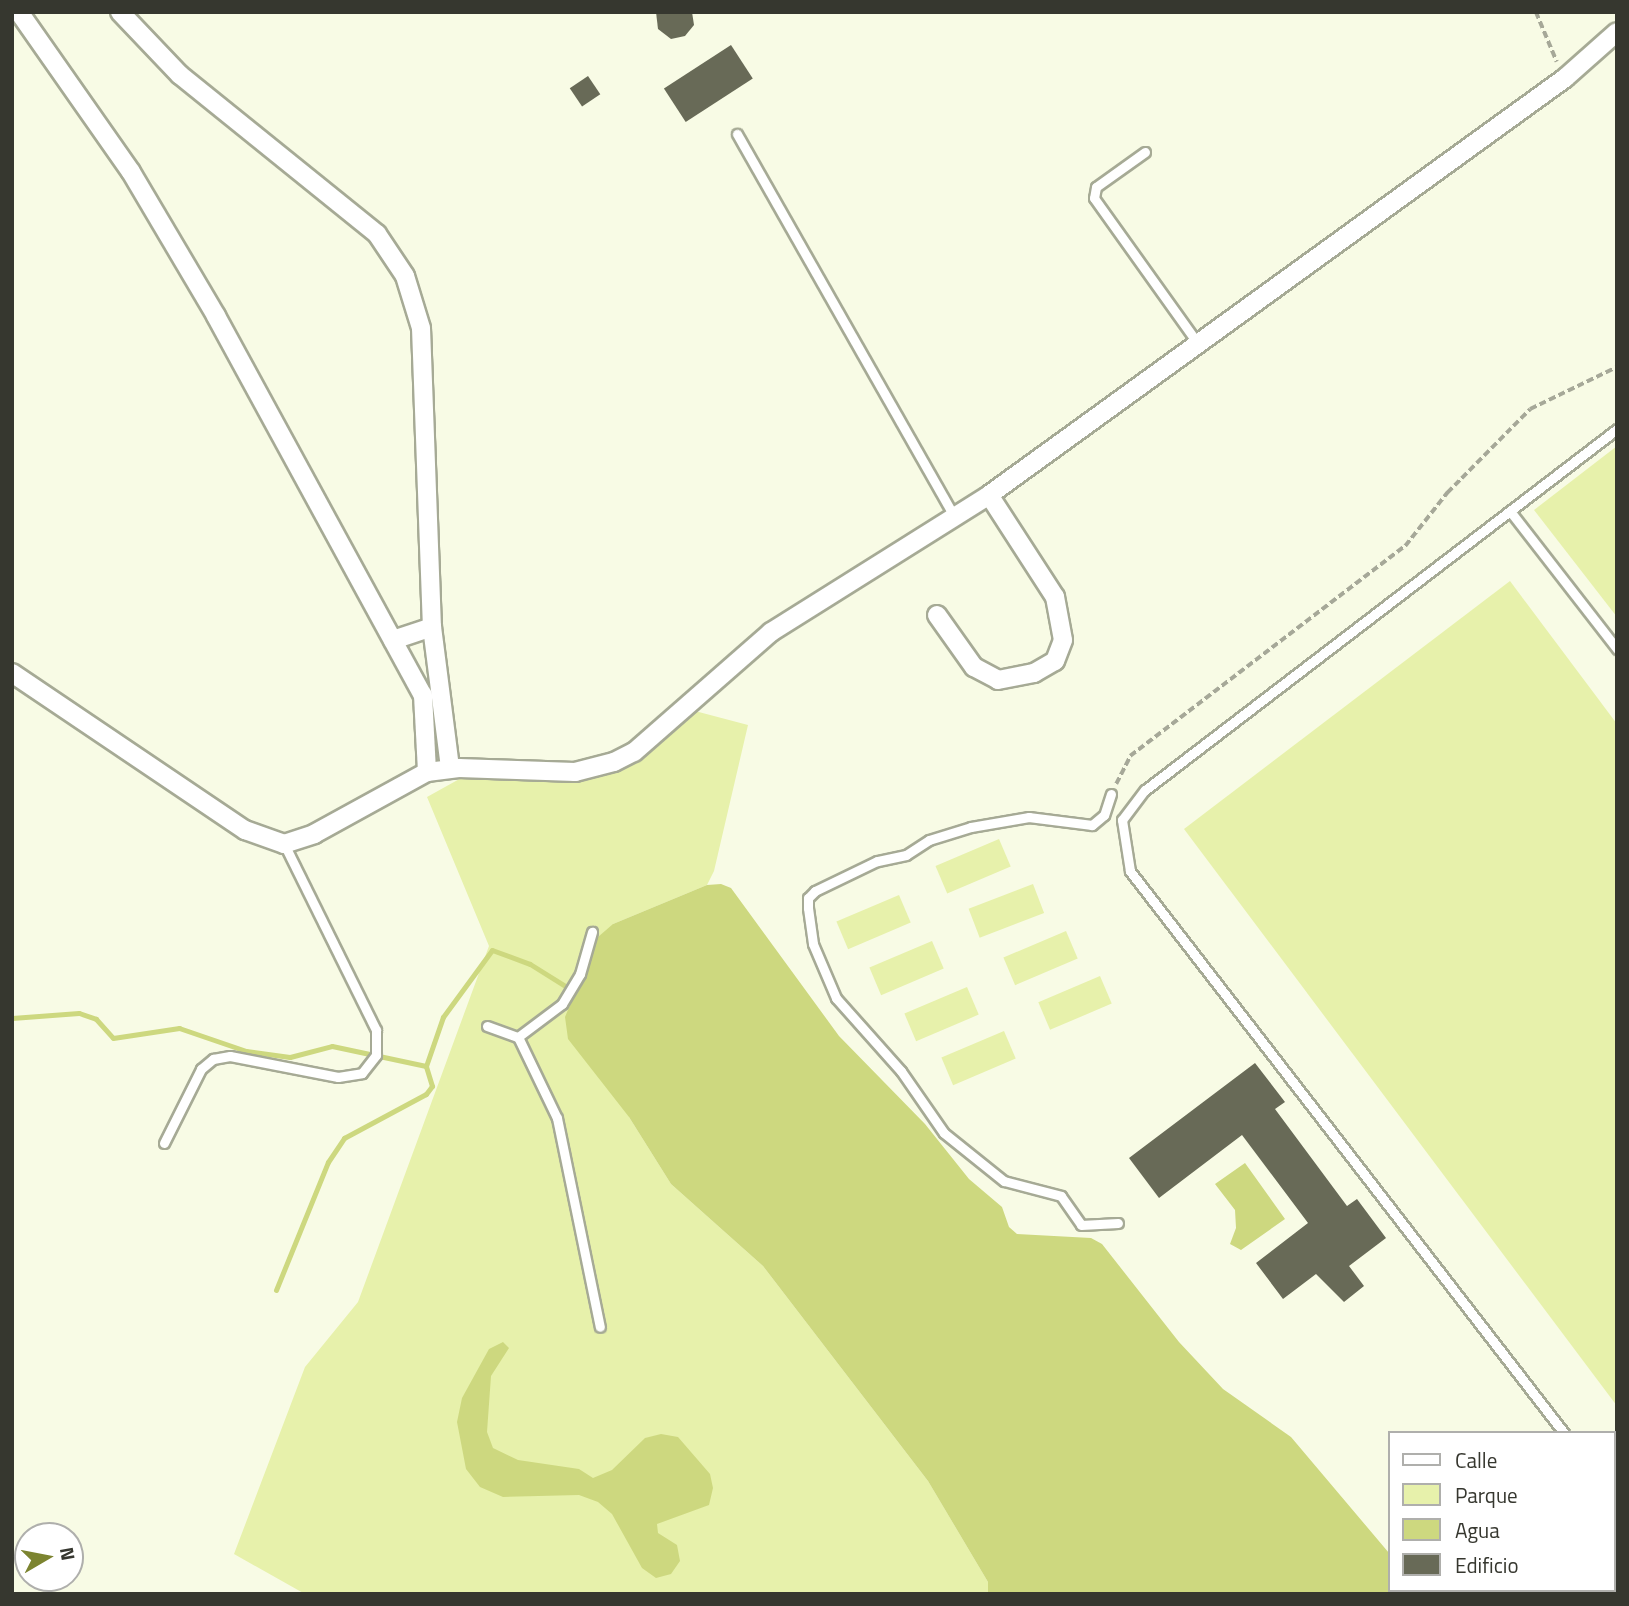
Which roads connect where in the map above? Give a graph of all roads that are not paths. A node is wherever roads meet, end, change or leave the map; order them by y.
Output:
1 (19, 12) edge
2 (120, 12) edge
3 (1617, 32) edge
4 (737, 134) dead end
5 (1145, 152) dead end
6 (1199, 345) junction
7 (1617, 429) edge
8 (989, 495) junction
9 (1510, 511) junction
10 (954, 518) junction
11 (937, 615) dead end
12 (432, 627) junction
13 (393, 640) junction
14 (1617, 649) edge
15 (12, 673) edge
16 (430, 695) junction
17 (450, 768) junction
18 (427, 772) junction
19 (1111, 794) road end
20 (284, 844) junction
21 (592, 932) dead end
22 (487, 1026) dead end
23 (518, 1037) junction
24 (164, 1143) dead end
25 (1118, 1223) dead end
26 (600, 1326) dead end
27 (1562, 1431) edge

1 - 13 street
2 - 12 street
3 - 6 street
4 - 10 lane
5 - 6 lane
6 - 8 street
7 - 9 lane
8 - 10 street
8 - 11 street
9 - 14 lane
9 - 27 lane
10 - 17 street
12 - 13 street
12 - 16 street
13 - 16 street
15 - 20 street
16 - 17 street
16 - 18 street
17 - 18 street
18 - 20 street
19 - 25 lane
20 - 24 lane
21 - 23 lane
22 - 23 lane
23 - 26 lane

